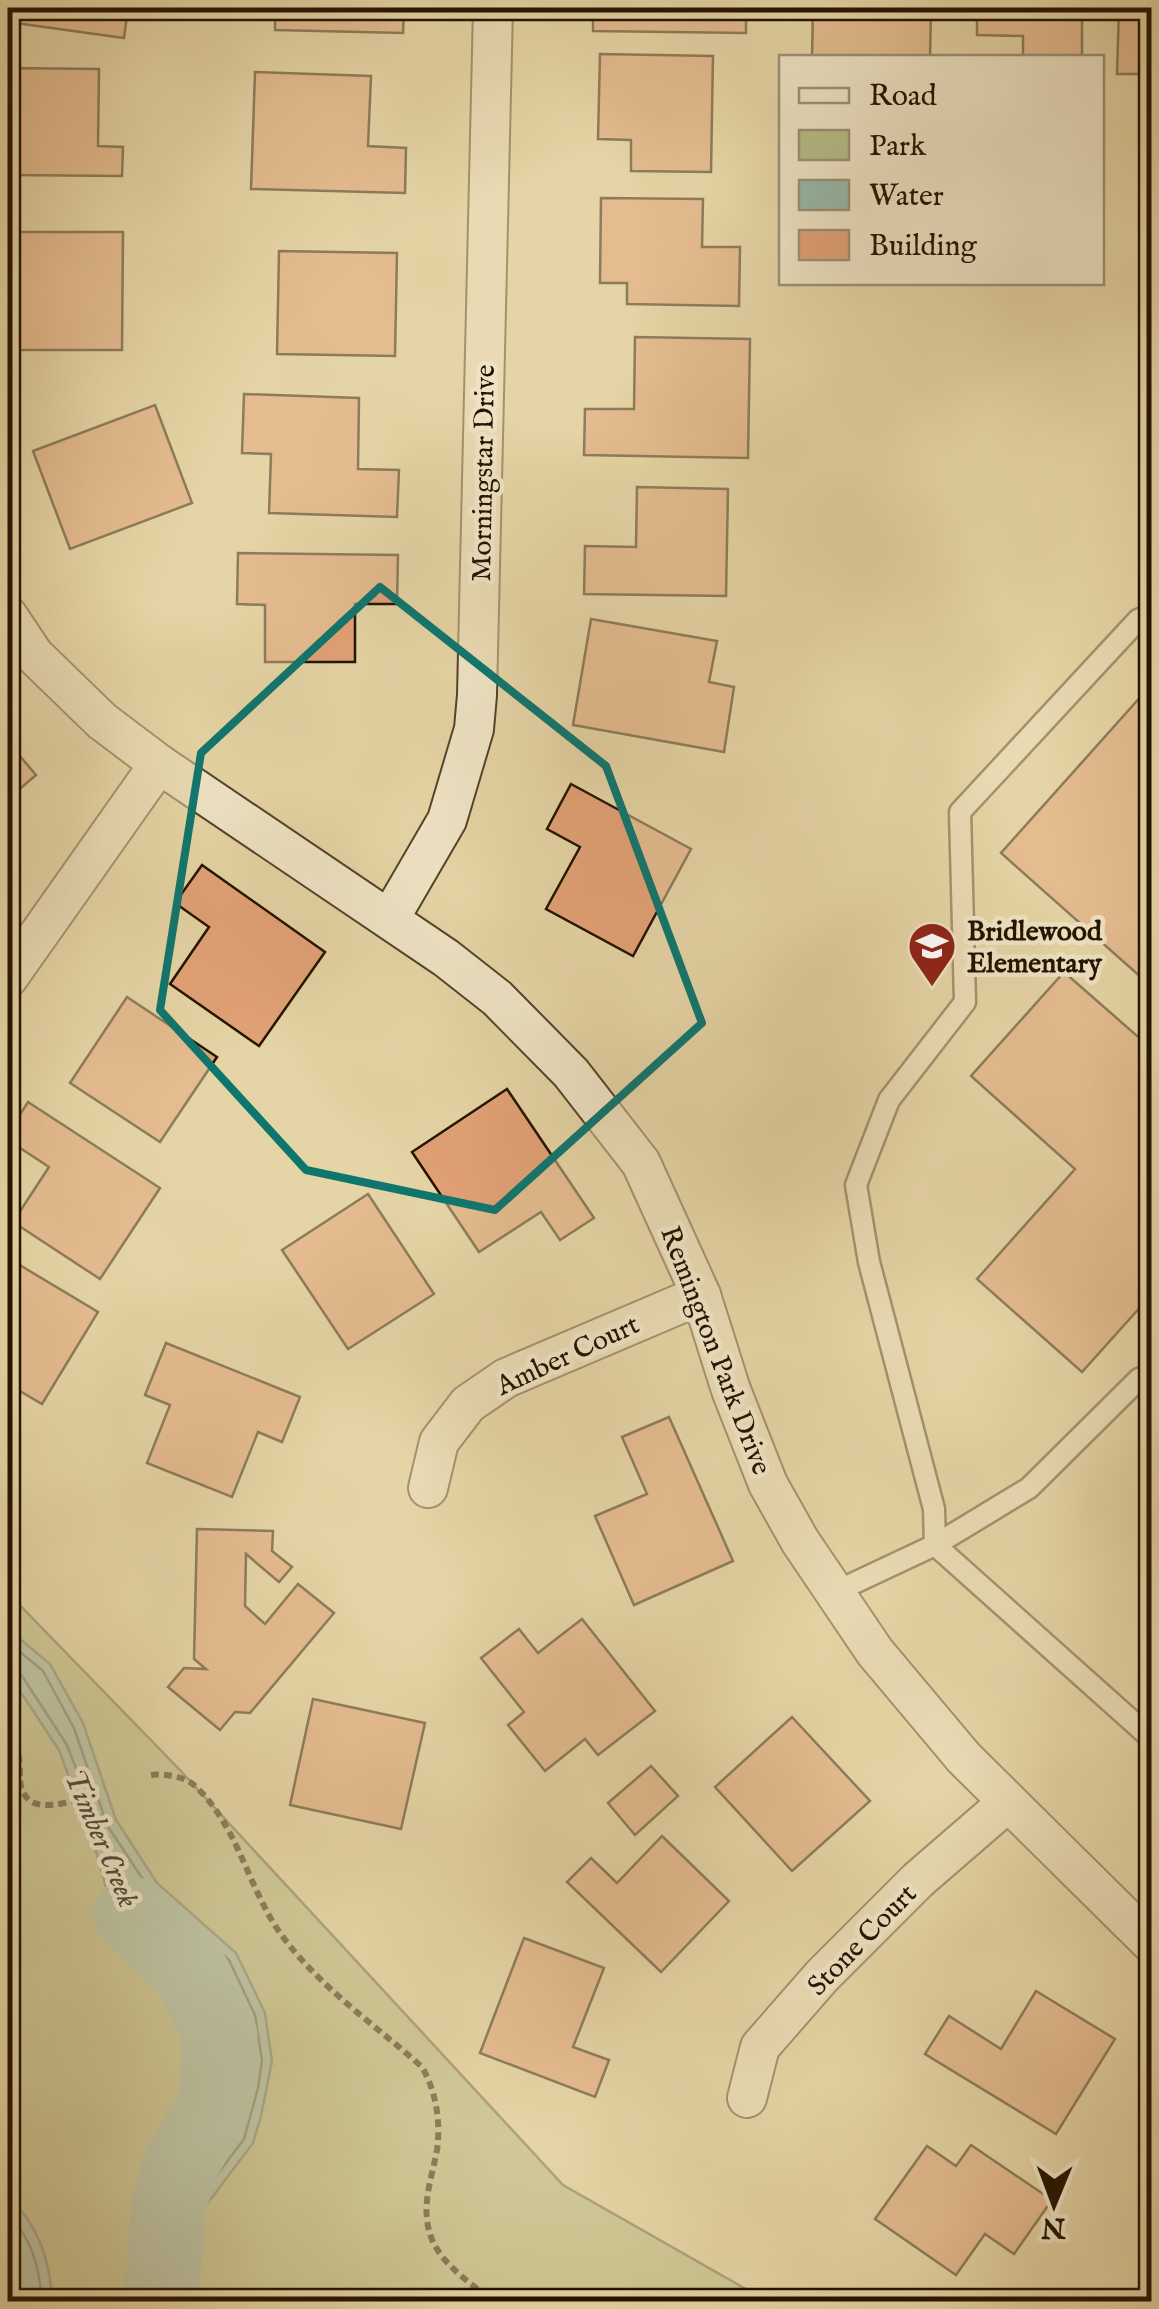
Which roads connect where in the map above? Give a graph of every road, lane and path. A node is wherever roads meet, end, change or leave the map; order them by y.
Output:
1 (492, 8) edge
2 (1152, 614) edge
3 (8, 616) edge
4 (159, 764) junction
5 (390, 918) junction
6 (8, 978) edge
7 (701, 1294) junction
8 (1152, 1374) edge
9 (428, 1488) dead end
10 (935, 1545) junction
11 (835, 1592) junction
12 (8, 1731) edge
13 (1152, 1739) edge
14 (151, 1775) dead end
15 (77, 1800) dead end
16 (1007, 1803) junction
17 (1152, 1944) edge
18 (747, 2098) dead end
19 (494, 2302) edge

1 - 5 street, Morningstar Drive
2 - 10 lane
3 - 4 street, Remington Park Drive
4 - 5 street, Remington Park Drive
4 - 6 street
5 - 7 street, Remington Park Drive
7 - 9 street, Amber Court
7 - 11 street, Remington Park Drive
8 - 10 lane
10 - 11 lane
10 - 13 lane
11 - 16 street, Remington Park Drive
12 - 15 path
14 - 19 path
16 - 17 street, Remington Park Drive
16 - 18 street, Stone Court

